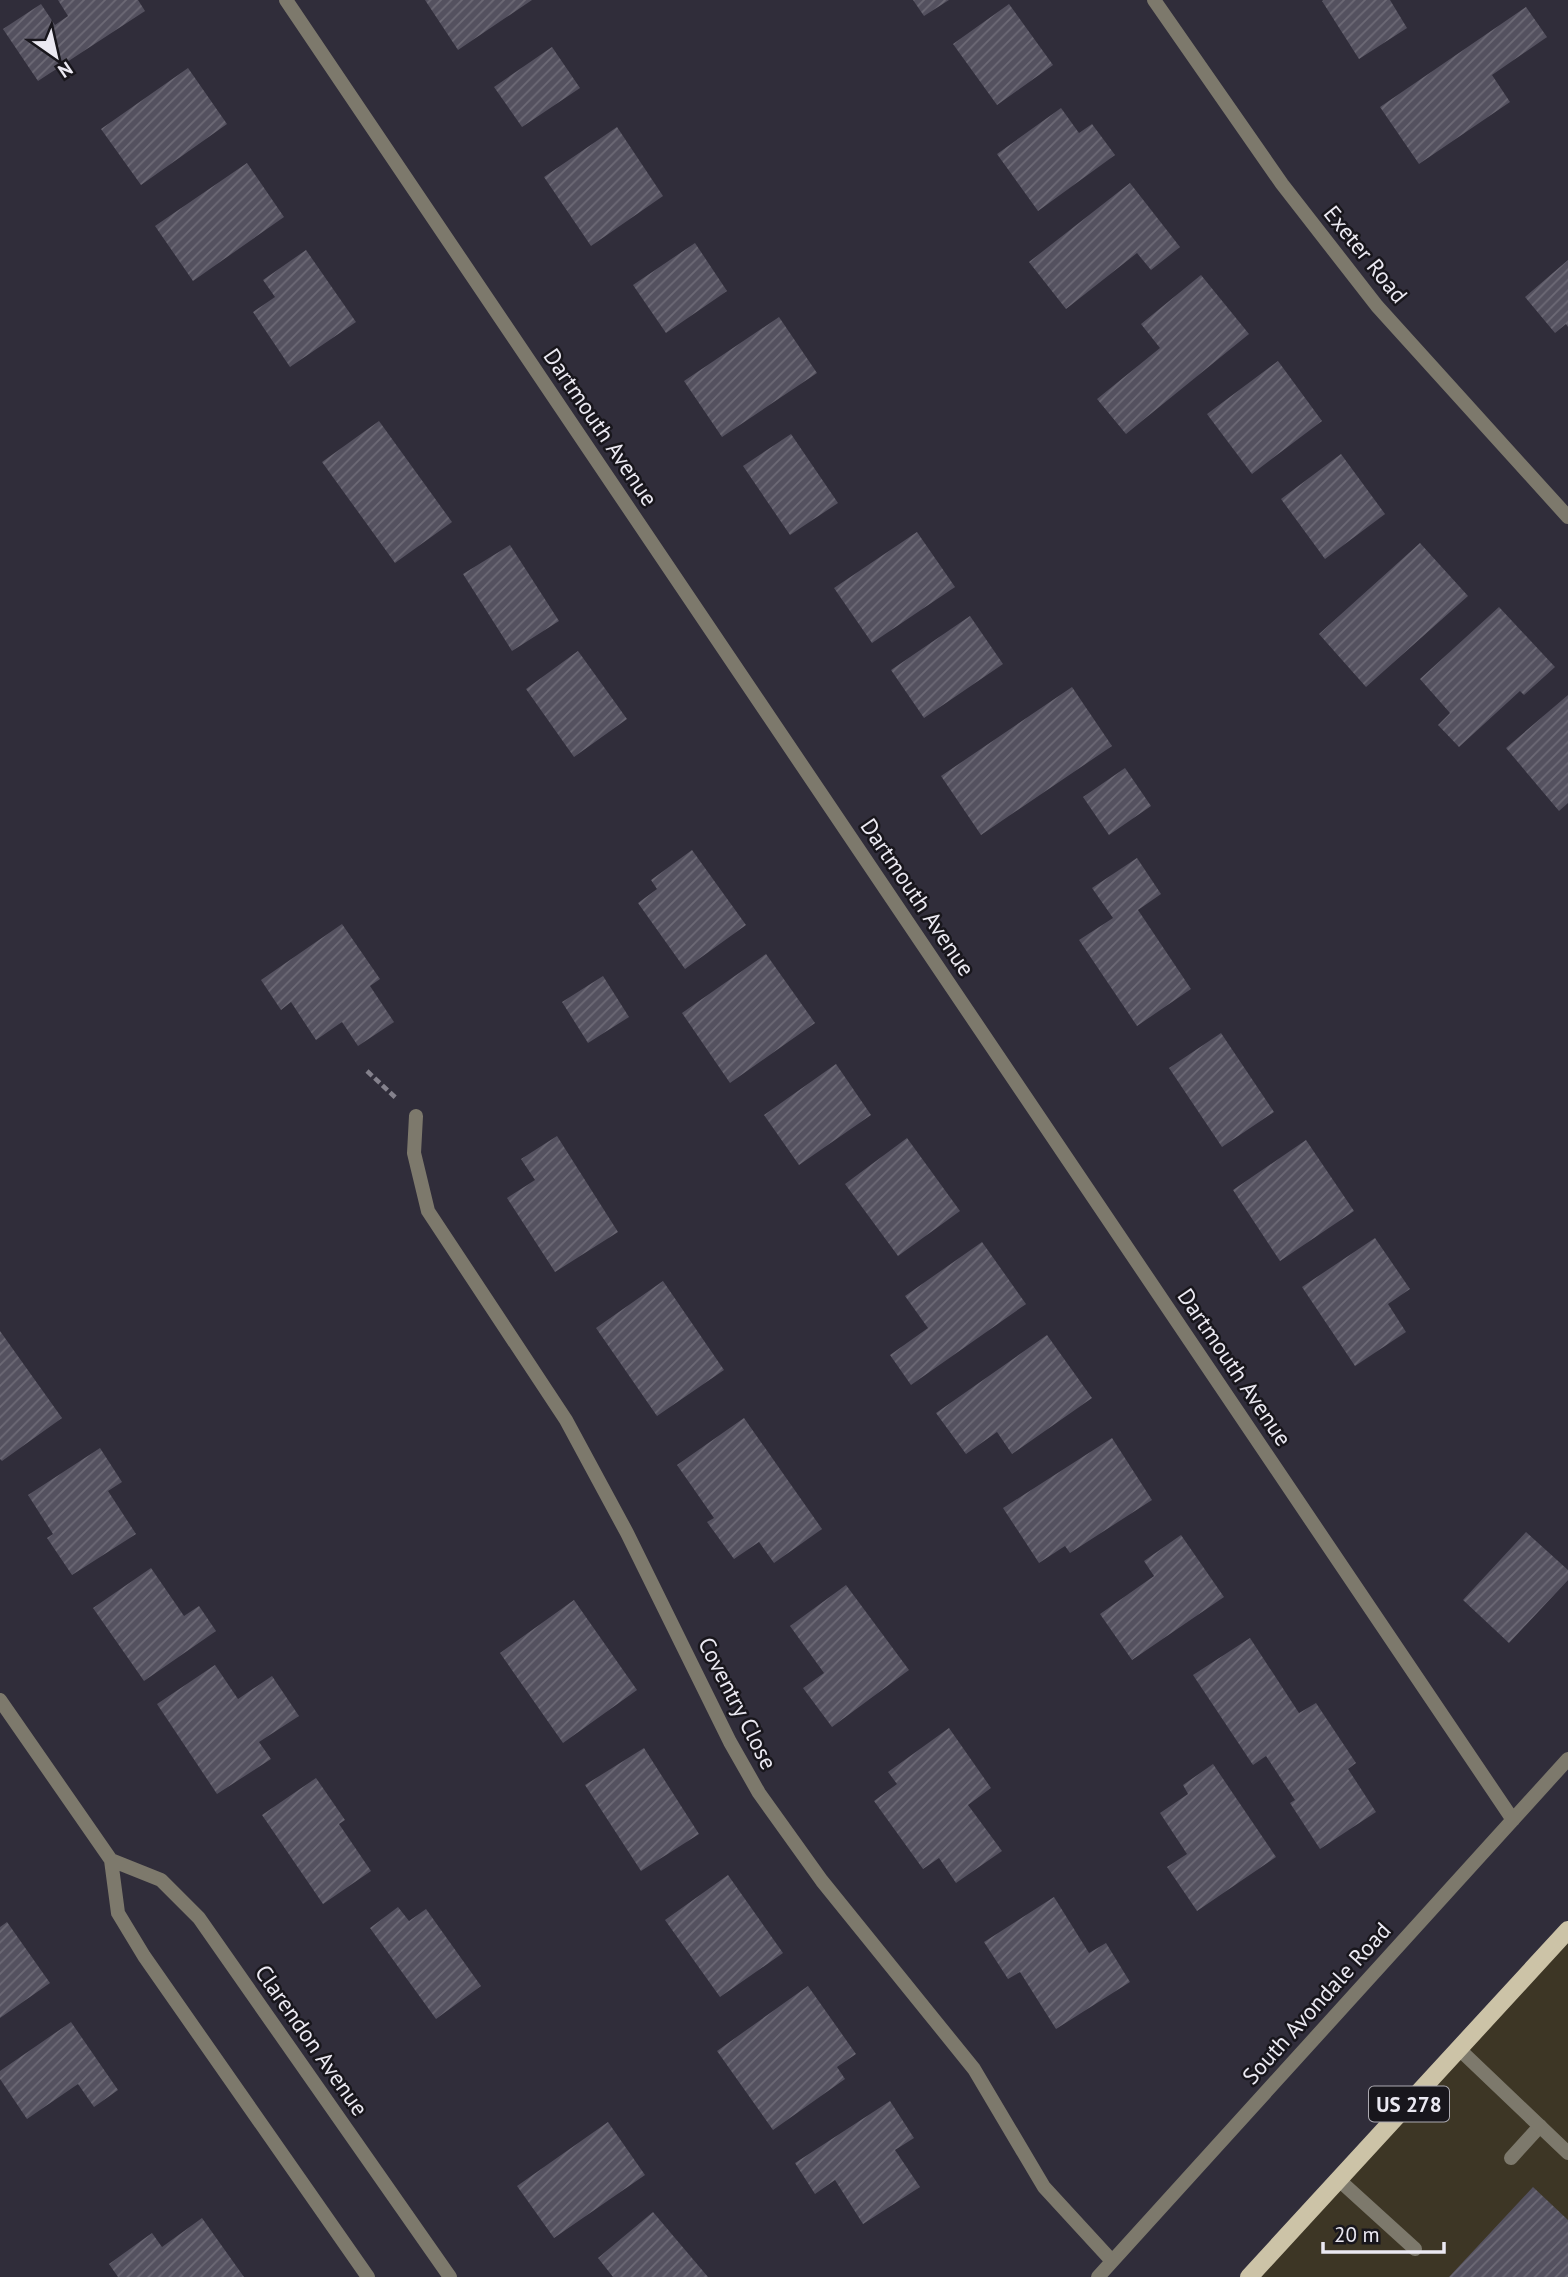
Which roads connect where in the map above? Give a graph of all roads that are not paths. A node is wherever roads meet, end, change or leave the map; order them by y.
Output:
1 (286, 0) edge
2 (1154, 0) edge
3 (1568, 517) edge
4 (416, 1116) road end
5 (0, 1700) edge
6 (1568, 1759) edge
7 (1513, 1820) junction
8 (111, 1860) junction
9 (1568, 1930) edge
10 (1459, 2049) junction
11 (1540, 2126) junction
12 (1568, 2153) edge
13 (1511, 2158) dead end
14 (1339, 2180) junction
15 (1415, 2249) dead end
16 (1112, 2261) junction
17 (368, 2277) edge
18 (450, 2277) edge
19 (1098, 2277) edge
20 (1249, 2277) edge

1 - 7 street, Dartmouth Avenue
2 - 3 street, Exeter Road
4 - 16 street, Coventry Close
5 - 8 street
6 - 7 street, South Avondale Road
7 - 16 street, South Avondale Road
8 - 17 street
8 - 18 street, Clarendon Avenue
9 - 10 main road, US 278
10 - 11 street
10 - 14 main road, US 278
11 - 12 street
11 - 13 street
14 - 15 street
14 - 20 main road, US 278
16 - 19 street, South Avondale Road

